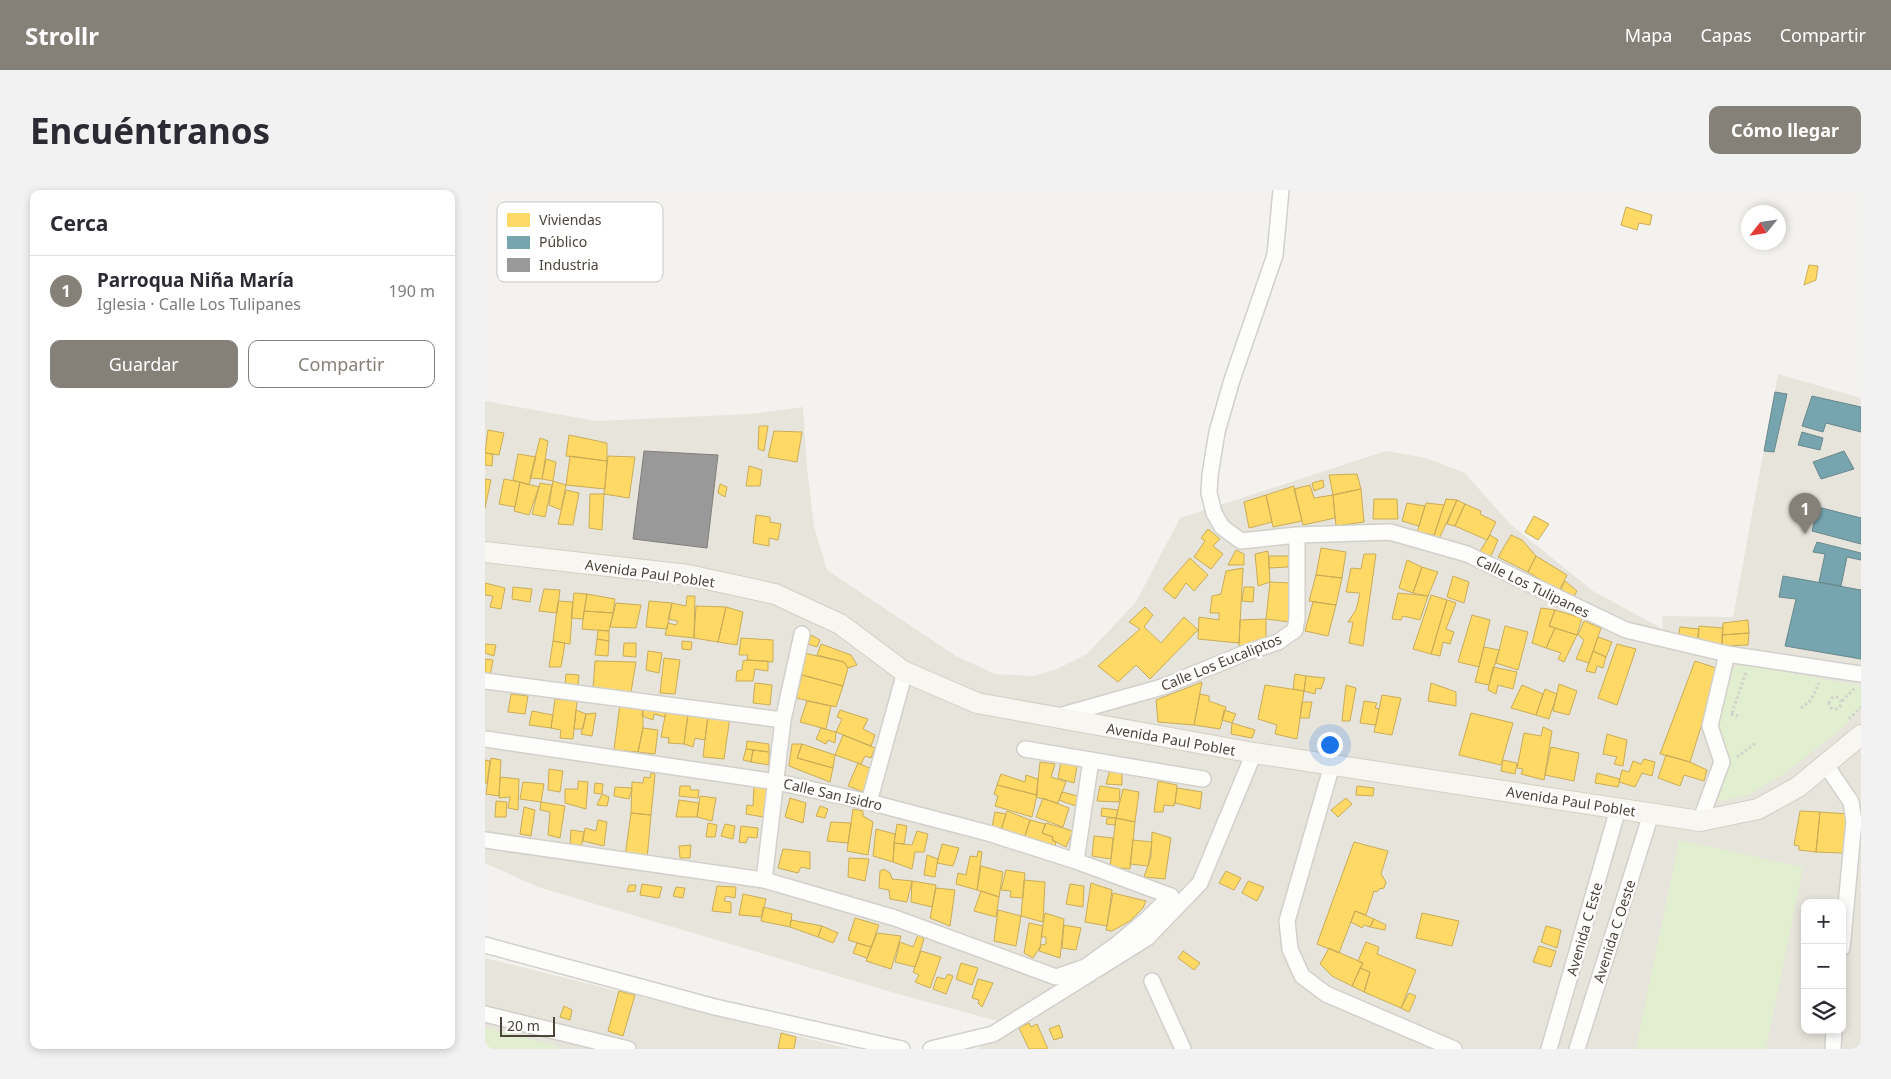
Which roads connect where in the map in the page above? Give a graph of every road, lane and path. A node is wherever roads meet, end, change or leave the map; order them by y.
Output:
1 (1281, 190) edge
2 (1297, 534) junction
3 (485, 552) edge
4 (801, 634) dead end
5 (1727, 654) junction
6 (1750, 657) junction
7 (903, 671) junction
8 (1811, 678) dead end
9 (1858, 680) edge
10 (485, 681) edge
11 (1847, 685) dead end
12 (1861, 687) edge
13 (1841, 702) junction
14 (1801, 708) dead end
15 (1731, 714) junction
16 (1738, 716) dead end
17 (1053, 718) junction
18 (783, 720) junction
19 (1729, 722) dead end
20 (1861, 735) edge
21 (485, 739) edge
22 (1757, 742) dead end
23 (1025, 749) dead end
24 (1254, 753) junction
25 (1736, 758) dead end
26 (1091, 760) junction
27 (1332, 765) junction
28 (1826, 765) junction
29 (1203, 779) dead end
30 (777, 782) junction
31 (869, 802) junction
32 (1618, 808) junction
33 (1651, 814) junction
34 (1700, 821) junction
35 (485, 840) edge
36 (1076, 861) junction
37 (764, 880) junction
38 (1842, 944) edge
39 (485, 945) edge
40 (1153, 981) dead end
41 (485, 1014) edge
42 (1834, 1034) edge
43 (628, 1049) edge
44 (902, 1049) edge
45 (931, 1049) edge
46 (1183, 1049) edge
47 (1454, 1049) edge
48 (1549, 1049) edge
49 (1577, 1049) edge
50 (1833, 1049) edge

1 - 2 street, Calle Los Tulipanes
2 - 5 street, Calle Los Tulipanes
2 - 17 street, Calle Los Eucaliptos
3 - 7 main road, Avenida Paul Poblet
4 - 18 street
5 - 6 street, Calle Los Tulipanes
5 - 34 street
6 - 9 street, Calle Los Tulipanes
6 - 15 path
7 - 17 main road, Avenida Paul Poblet
7 - 31 street
8 - 14 path
9 - 11 path
9 - 12 path
9 - 13 path
10 - 18 street
13 - 13 path
15 - 16 path
15 - 19 path
17 - 24 main road, Avenida Paul Poblet
18 - 30 street
20 - 28 main road, Avenida Paul Poblet
21 - 30 street, Calle San Isidro
22 - 25 path
23 - 26 street
24 - 27 main road, Avenida Paul Poblet
24 - 45 street
26 - 29 street
26 - 36 street
27 - 32 main road, Avenida Paul Poblet
27 - 47 street
28 - 34 main road, Avenida Paul Poblet
28 - 38 street
30 - 31 street, Calle San Isidro
30 - 37 street
31 - 36 street, Calle San Isidro
32 - 33 main road, Avenida Paul Poblet
32 - 48 street, Avenida C Este
33 - 34 main road, Avenida Paul Poblet
33 - 49 street, Avenida C Oeste
35 - 37 street
36 - 37 street, Calle San Isidro
39 - 44 street
40 - 46 street
41 - 43 street
42 - 50 street

